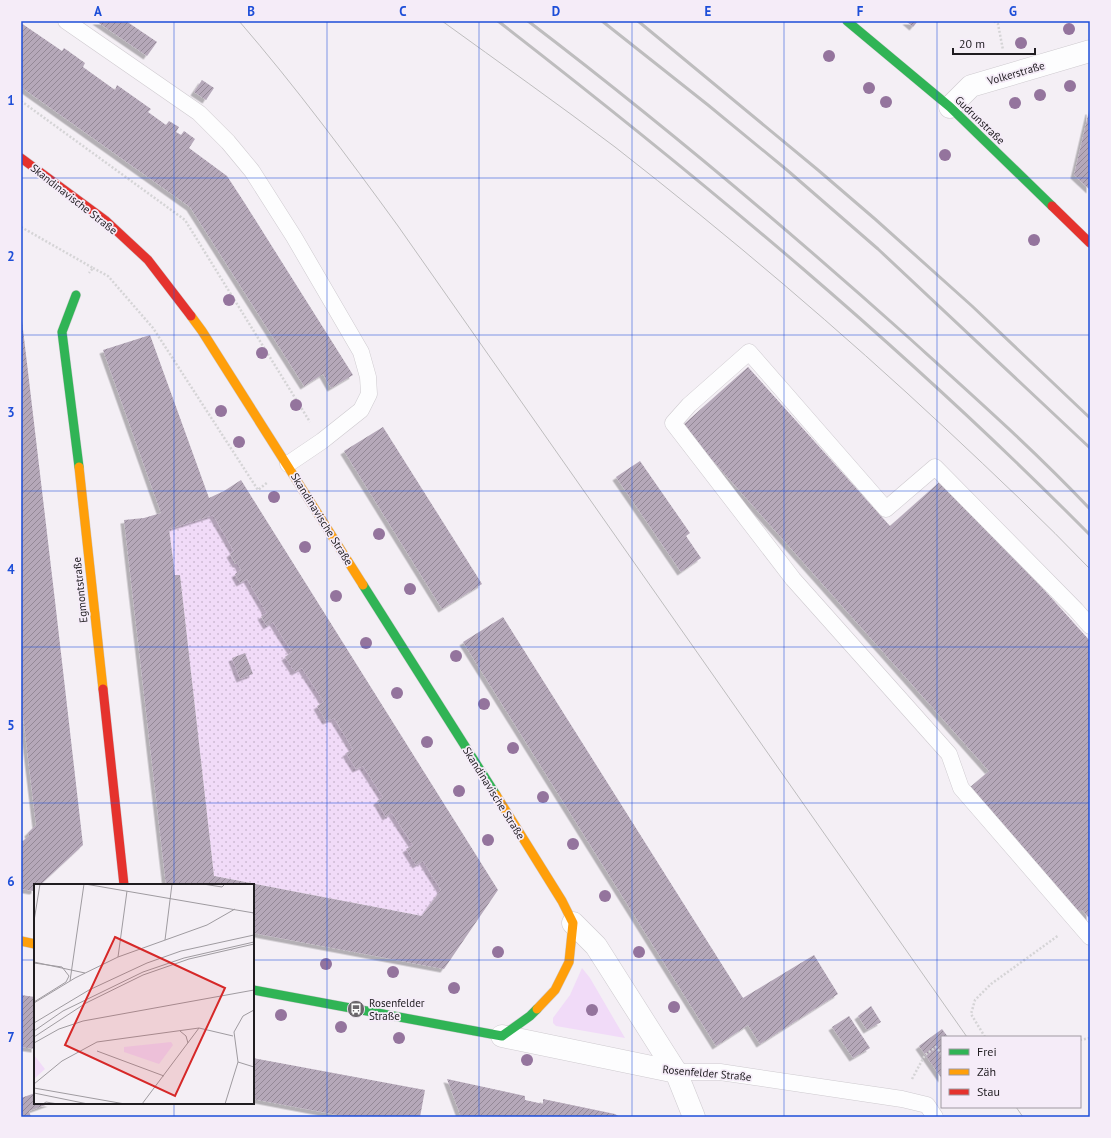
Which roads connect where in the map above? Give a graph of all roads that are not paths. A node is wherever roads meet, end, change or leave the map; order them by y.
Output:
1 (66, 21) edge
2 (847, 21) edge
3 (1090, 51) edge
4 (950, 107) junction
5 (21, 158) edge
6 (1090, 243) edge
7 (76, 295) road end
8 (288, 464) junction
9 (1090, 626) edge
10 (124, 884) edge
11 (573, 922) junction
12 (1084, 925) edge
13 (21, 941) edge
14 (34, 944) edge
15 (254, 990) edge
16 (502, 1036) junction
17 (676, 1072) junction
18 (694, 1117) edge
19 (935, 1117) edge

1 - 8 lane
2 - 4 street, Gudrunstraße
3 - 4 street, Volkerstraße
4 - 6 street, Gudrunstraße
5 - 8 street, Skandinavische Straße
7 - 10 street, Egmontstraße
8 - 11 street, Skandinavische Straße
9 - 12 lane
11 - 16 street
11 - 17 street, Skandinavische Straße
13 - 14 street
15 - 16 street, Rosenfelder Straße
16 - 17 street, Rosenfelder Straße
17 - 18 street, Skandinavische Straße
17 - 19 lane, Rosenfelder Straße

